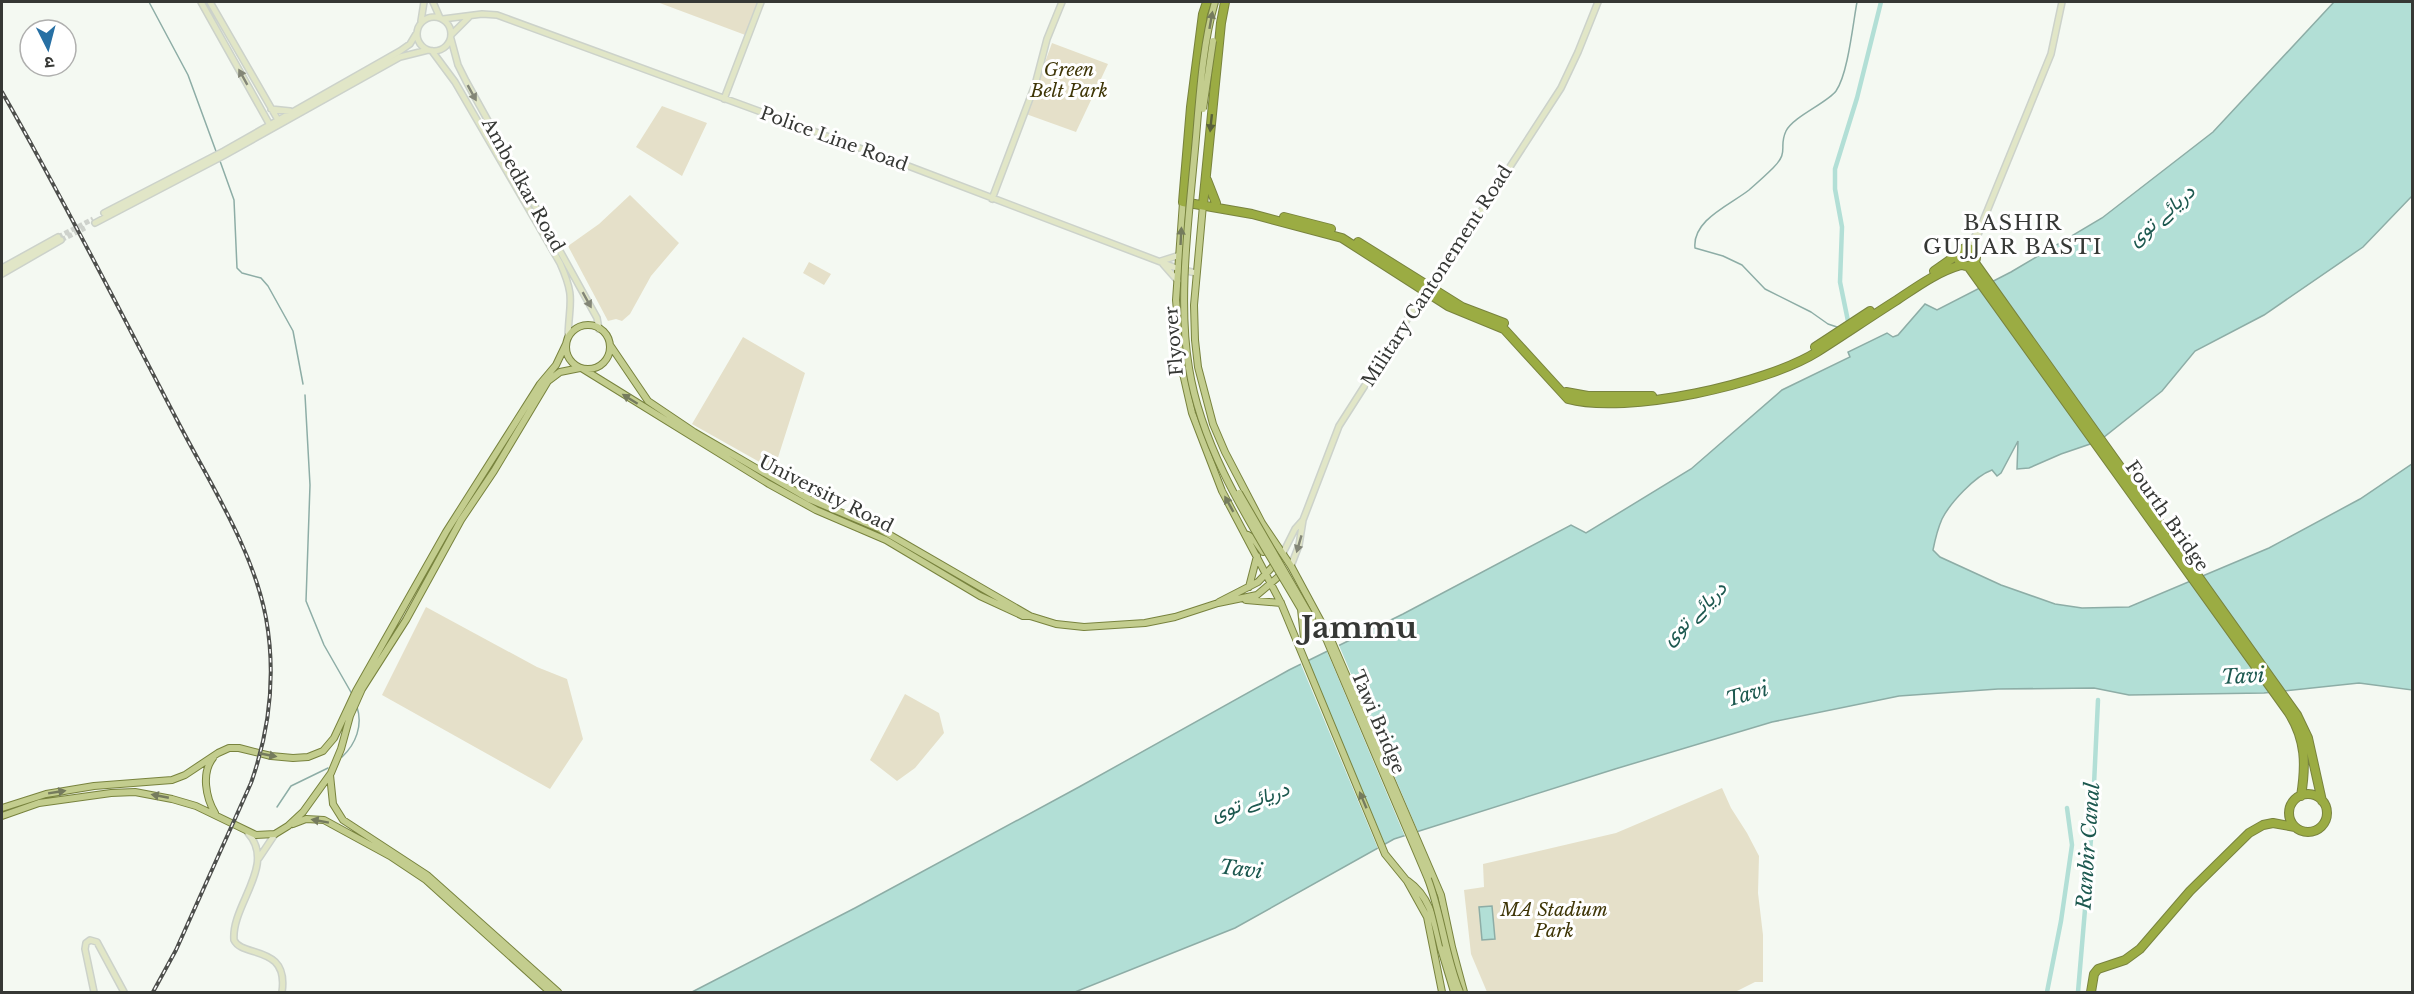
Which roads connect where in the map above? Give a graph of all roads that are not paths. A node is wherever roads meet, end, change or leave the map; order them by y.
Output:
1 (201, 2) edge
2 (210, 2) edge
3 (424, 2) edge
4 (433, 2) edge
5 (761, 2) edge
6 (1062, 2) edge
7 (1207, 2) edge
8 (1220, 2) edge
9 (1598, 2) edge
10 (2062, 2) edge
11 (469, 17) junction
12 (442, 18) junction
13 (422, 21) junction
14 (1221, 23) junction
15 (416, 34) junction
16 (451, 37) junction
17 (430, 51) junction
18 (724, 99) junction
19 (271, 109) junction
20 (290, 111) junction
21 (264, 114) junction
22 (279, 121) junction
23 (270, 126) junction
24 (261, 129) junction
25 (223, 152) junction
26 (1206, 172) junction
27 (993, 199) junction
28 (1183, 200) junction
29 (1203, 203) junction
30 (1216, 203) junction
31 (94, 221) tunnel mouth
32 (1971, 249) junction
33 (1180, 255) junction
34 (1957, 255) junction
35 (1161, 261) junction
36 (1968, 264) junction
37 (2, 268) edge
38 (1179, 269) junction
39 (1196, 273) junction
40 (2, 274) edge
41 (1178, 281) junction
42 (1427, 288) junction
43 (1882, 306) junction
44 (599, 329) junction
45 (567, 341) junction
46 (610, 345) junction
47 (581, 368) junction
48 (650, 407) junction
49 (1302, 520) junction
50 (1247, 535) junction
51 (1273, 538) junction
52 (1283, 553) junction
53 (1258, 555) junction
54 (1291, 566) junction
55 (1267, 573) junction
56 (1272, 583) junction
57 (1249, 588) junction
58 (1235, 600) junction
59 (1218, 603) junction
60 (1281, 603) junction
61 (1313, 607) junction
62 (1324, 636) junction
63 (1330, 643) junction
64 (1302, 655) junction
65 (358, 691) junction
66 (2286, 705) junction
67 (348, 715) junction
68 (323, 751) junction
69 (215, 755) junction
70 (337, 756) junction
71 (330, 774) junction
72 (2301, 796) junction
73 (2322, 801) junction
74 (2, 808) edge
75 (2290, 810) junction
76 (216, 814) junction
77 (2, 816) edge
78 (2277, 823) junction
79 (288, 826) junction
80 (2295, 826) junction
81 (248, 833) junction
82 (275, 834) junction
83 (1418, 849) junction
84 (258, 859) junction
85 (1407, 881) junction
86 (94, 993) edge
87 (124, 993) edge
88 (282, 993) edge
89 (550, 993) edge
90 (558, 993) edge
91 (1443, 993) edge
92 (1454, 993) edge
93 (1463, 993) edge
94 (2091, 993) edge

21 -> 1 main road
2 - 19 main road
3 - 13 main road
4 - 12 main road
5 - 18 main road
6 - 27 main road
7 - 28 highway
8 - 14 highway
64 -> 8 main road, Flyover, bridge
9 - 42 main road, Military Cantonement Road
10 - 32 main road
11 - 12 main road, Police Line Road
11 - 16 main road
11 - 18 main road, Police Line Road
12 - 13 main road
12 - 16 main road
13 - 15 main road
14 -> 26 highway
14 - 62 main road, Flyover, bridge
15 - 17 main road
15 - 20 main road
16 - 17 main road
16 -> 44 main road, Ambedkar Road
17 - 22 main road
17 - 45 main road
18 - 27 main road, Police Line Road
19 - 20 main road
19 - 22 main road
20 - 22 main road
21 - 23 main road
21 - 24 main road
22 - 23 main road
23 - 24 main road
23 - 25 main road
24 - 25 main road
25 - 31 main road
26 - 29 highway
26 - 30 highway
27 - 35 main road, Police Line Road
28 - 29 highway
33 -> 28 main road
29 - 30 highway
29 - 39 main road
29 - 42 highway
30 - 42 highway
32 - 34 highway
32 - 36 highway
33 - 35 main road
33 - 38 main road
34 - 36 highway
34 - 43 highway
35 - 38 main road, Police Line Road
35 - 41 main road
36 - 43 highway
36 - 66 highway, Fourth Bridge
37 - 40 main road
38 - 39 main road, Police Line Road
38 - 41 main road
39 - 51 main road
50 -> 41 main road
42 - 43 highway
42 - 49 main road, Military Cantonement Road
44 - 45 main road
44 - 46 main road
45 - 47 main road
45 - 65 main road
46 - 47 main road
46 - 48 main road, University Road
48 -> 47 main road, University Road
47 - 65 main road
48 - 59 main road, University Road
49 - 52 main road, Military Cantonement Road
49 -> 54 main road
50 - 51 main road
50 - 53 main road
51 - 52 main road
52 - 54 main road
52 - 55 main road
53 - 55 main road
53 - 57 main road
54 - 56 main road
54 - 61 main road
55 - 56 main road
55 - 57 main road
56 - 58 main road
56 - 60 main road
57 - 59 main road
58 - 59 main road
58 - 60 main road
60 - 64 main road
61 - 62 main road, Tawi Bridge
61 - 63 main road
62 - 63 main road, Tawi Bridge
63 - 83 main road, Tawi Bridge
85 -> 64 main road
65 - 67 main road
66 - 72 highway, Fourth Bridge
66 - 73 highway
67 - 68 main road
67 - 70 main road
69 -> 68 main road
68 - 70 main road
74 -> 69 main road
69 - 76 main road
70 - 71 main road
71 - 79 main road
71 - 90 main road
72 - 73 highway
72 - 75 highway
73 - 80 highway
75 - 78 highway
75 - 80 highway
76 -> 77 main road
76 - 81 main road
78 - 80 highway
78 - 94 highway
79 - 82 main road
89 -> 79 main road
81 - 82 main road
81 - 84 main road
82 - 84 main road
83 - 93 main road, bridge
83 - 93 main road
84 - 88 main road
85 - 91 main road
85 - 92 main road, bridge
86 - 87 main road
91 - 93 main road

